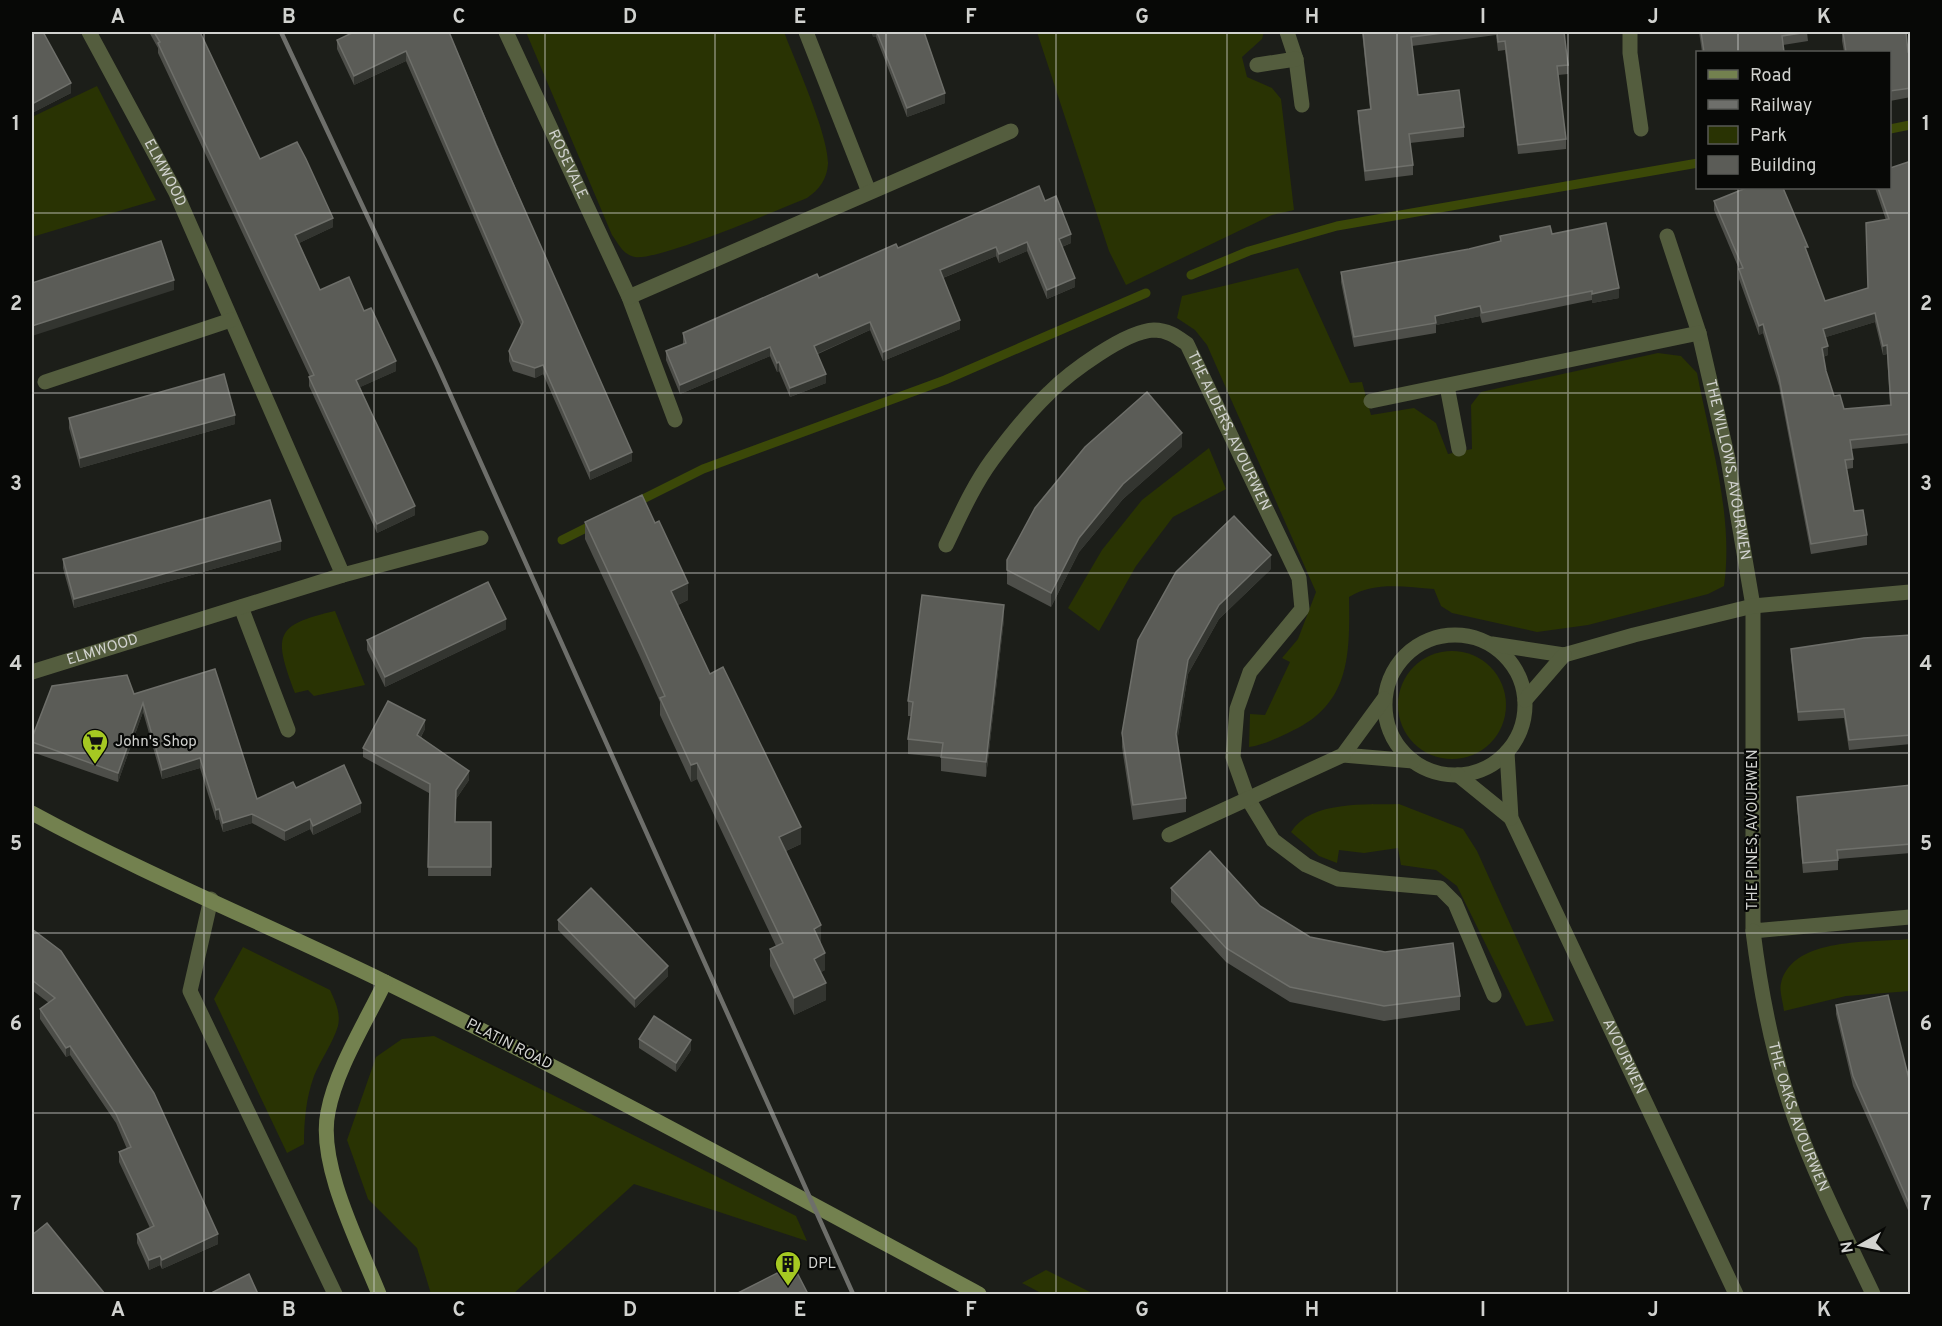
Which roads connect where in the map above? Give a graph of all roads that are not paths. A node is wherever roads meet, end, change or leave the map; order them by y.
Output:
1 (89, 32) edge
2 (506, 32) edge
3 (806, 32) edge
4 (1287, 32) edge
5 (1630, 32) edge
6 (1296, 59) junction
7 (1257, 65) dead end
8 (1302, 105) dead end
9 (1641, 129) dead end
10 (1011, 131) dead end
11 (869, 192) junction
12 (1667, 237) dead end
13 (629, 297) junction
14 (231, 320) junction
15 (1699, 333) junction
16 (45, 382) dead end
17 (1447, 386) junction
18 (1371, 401) dead end
19 (675, 420) dead end
20 (1459, 449) dead end
21 (481, 538) dead end
22 (946, 545) dead end
23 (343, 575) junction
24 (1911, 592) edge
25 (1753, 606) junction
26 (241, 607) junction
27 (1490, 643) junction
28 (1564, 655) junction
29 (32, 672) edge
30 (1384, 699) junction
31 (1525, 700) junction
32 (288, 730) dead end
33 (1507, 752) junction
34 (1343, 755) junction
35 (1413, 761) junction
36 (1458, 775) junction
37 (1248, 799) junction
38 (32, 813) edge
39 (1511, 818) junction
40 (1169, 835) dead end
41 (211, 899) junction
42 (1911, 917) edge
43 (1753, 931) junction
44 (385, 982) junction
45 (1494, 995) dead end
46 (335, 1294) edge
47 (379, 1294) edge
48 (979, 1294) edge
49 (1736, 1294) edge
50 (1873, 1294) edge

1 - 14 street, ELMWOOD
2 - 13 street, ROSEVALE
3 - 11 street
4 - 6 street
5 - 9 street
6 - 7 street
6 - 8 street
10 - 11 street
11 - 13 street
12 - 15 street, THE WILLOWS, AVOURWEN
13 - 19 street, ROSEVALE
14 - 16 street
14 - 23 street, ELMWOOD
15 - 17 street
15 - 25 street, THE WILLOWS, AVOURWEN
17 - 18 street
17 - 20 street
21 - 23 street, ELMWOOD
22 - 37 street, THE ALDERS, AVOURWEN
23 - 26 street, ELMWOOD
24 - 25 street, AVOURWEN
25 - 28 street, AVOURWEN
25 - 43 street, THE PINES, AVOURWEN
26 - 29 street, ELMWOOD
26 - 32 street
27 - 28 street, AVOURWEN
27 - 30 street, AVOURWEN
27 - 31 street, AVOURWEN
28 - 31 street
30 - 34 street
30 - 35 street, AVOURWEN
31 - 33 street, AVOURWEN
33 - 36 street, AVOURWEN
33 - 39 street, AVOURWEN
34 - 35 street
34 - 37 street
35 - 36 street, AVOURWEN
36 - 39 street, AVOURWEN
37 - 40 street
37 - 45 street, THE ALDERS, AVOURWEN
38 - 41 main road, PLATIN ROAD
39 - 49 street, AVOURWEN
41 - 44 main road, PLATIN ROAD
41 - 46 street
42 - 43 street, THE PINES, AVOURWEN
43 - 50 street, THE OAKS, AVOURWEN
44 - 47 main road
44 - 48 main road, PLATIN ROAD

